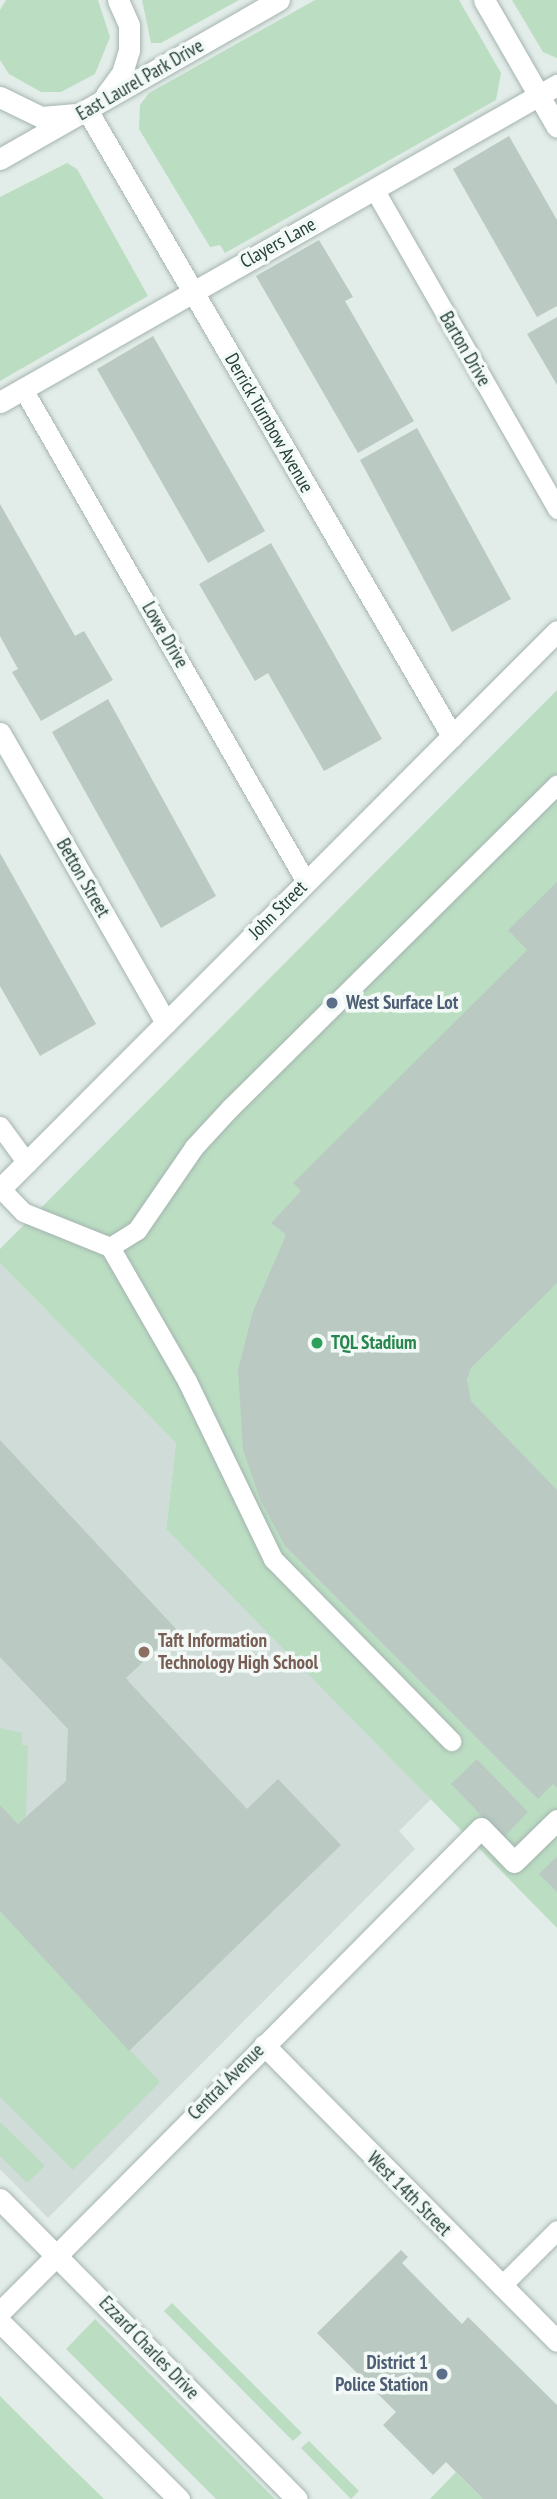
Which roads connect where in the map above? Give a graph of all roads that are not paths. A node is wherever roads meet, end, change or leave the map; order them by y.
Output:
1 (118, 0) edge
2 (279, 0) edge
3 (484, 0) edge
4 (548, 90) edge
5 (0, 97) edge
6 (88, 110) junction
7 (557, 127) edge
8 (0, 159) edge
9 (374, 189) junction
10 (193, 292) junction
11 (23, 389) junction
12 (0, 402) edge
13 (557, 509) edge
14 (557, 631) edge
15 (0, 733) edge
16 (452, 736) junction
17 (557, 784) edge
18 (306, 882) junction
19 (166, 1023) junction
20 (0, 1126) edge
21 (27, 1163) junction
22 (0, 1188) edge
23 (110, 1247) junction
24 (451, 1741) dead end
25 (557, 1820) edge
26 (264, 2045) junction
27 (0, 2199) edge
28 (557, 2230) edge
29 (58, 2254) junction
30 (500, 2286) junction
31 (0, 2312) edge
32 (0, 2322) edge
33 (557, 2341) edge
34 (179, 2499) edge
35 (297, 2499) edge

1 - 6 street
2 - 6 street, East Laurel Park Drive
3 - 4 street
4 - 7 street
4 - 9 street, Clayers Lane
5 - 6 street
6 - 8 street, East Laurel Park Drive
6 - 10 street, Derrick Turnbow Avenue
9 - 10 street, Clayers Lane
9 - 13 lane, Barton Drive
10 - 11 street, Clayers Lane
10 - 16 street, Derrick Turnbow Avenue
11 - 12 street, Clayers Lane
11 - 18 lane, Lowe Drive
14 - 16 street, John Street
15 - 19 street, Betton Street
16 - 18 street, John Street
17 - 23 lane
18 - 19 street, John Street
19 - 21 street, John Street
20 - 21 lane
21 - 22 street, John Street
22 - 23 lane
23 - 24 lane
25 - 26 street, Central Avenue
26 - 29 street, Central Avenue
26 - 30 street, West 14th Street
27 - 29 street, Ezzard Charles Drive
28 - 30 lane
29 - 31 street, Central Avenue
29 - 35 street, Ezzard Charles Drive
30 - 33 street, West 14th Street
32 - 34 street

